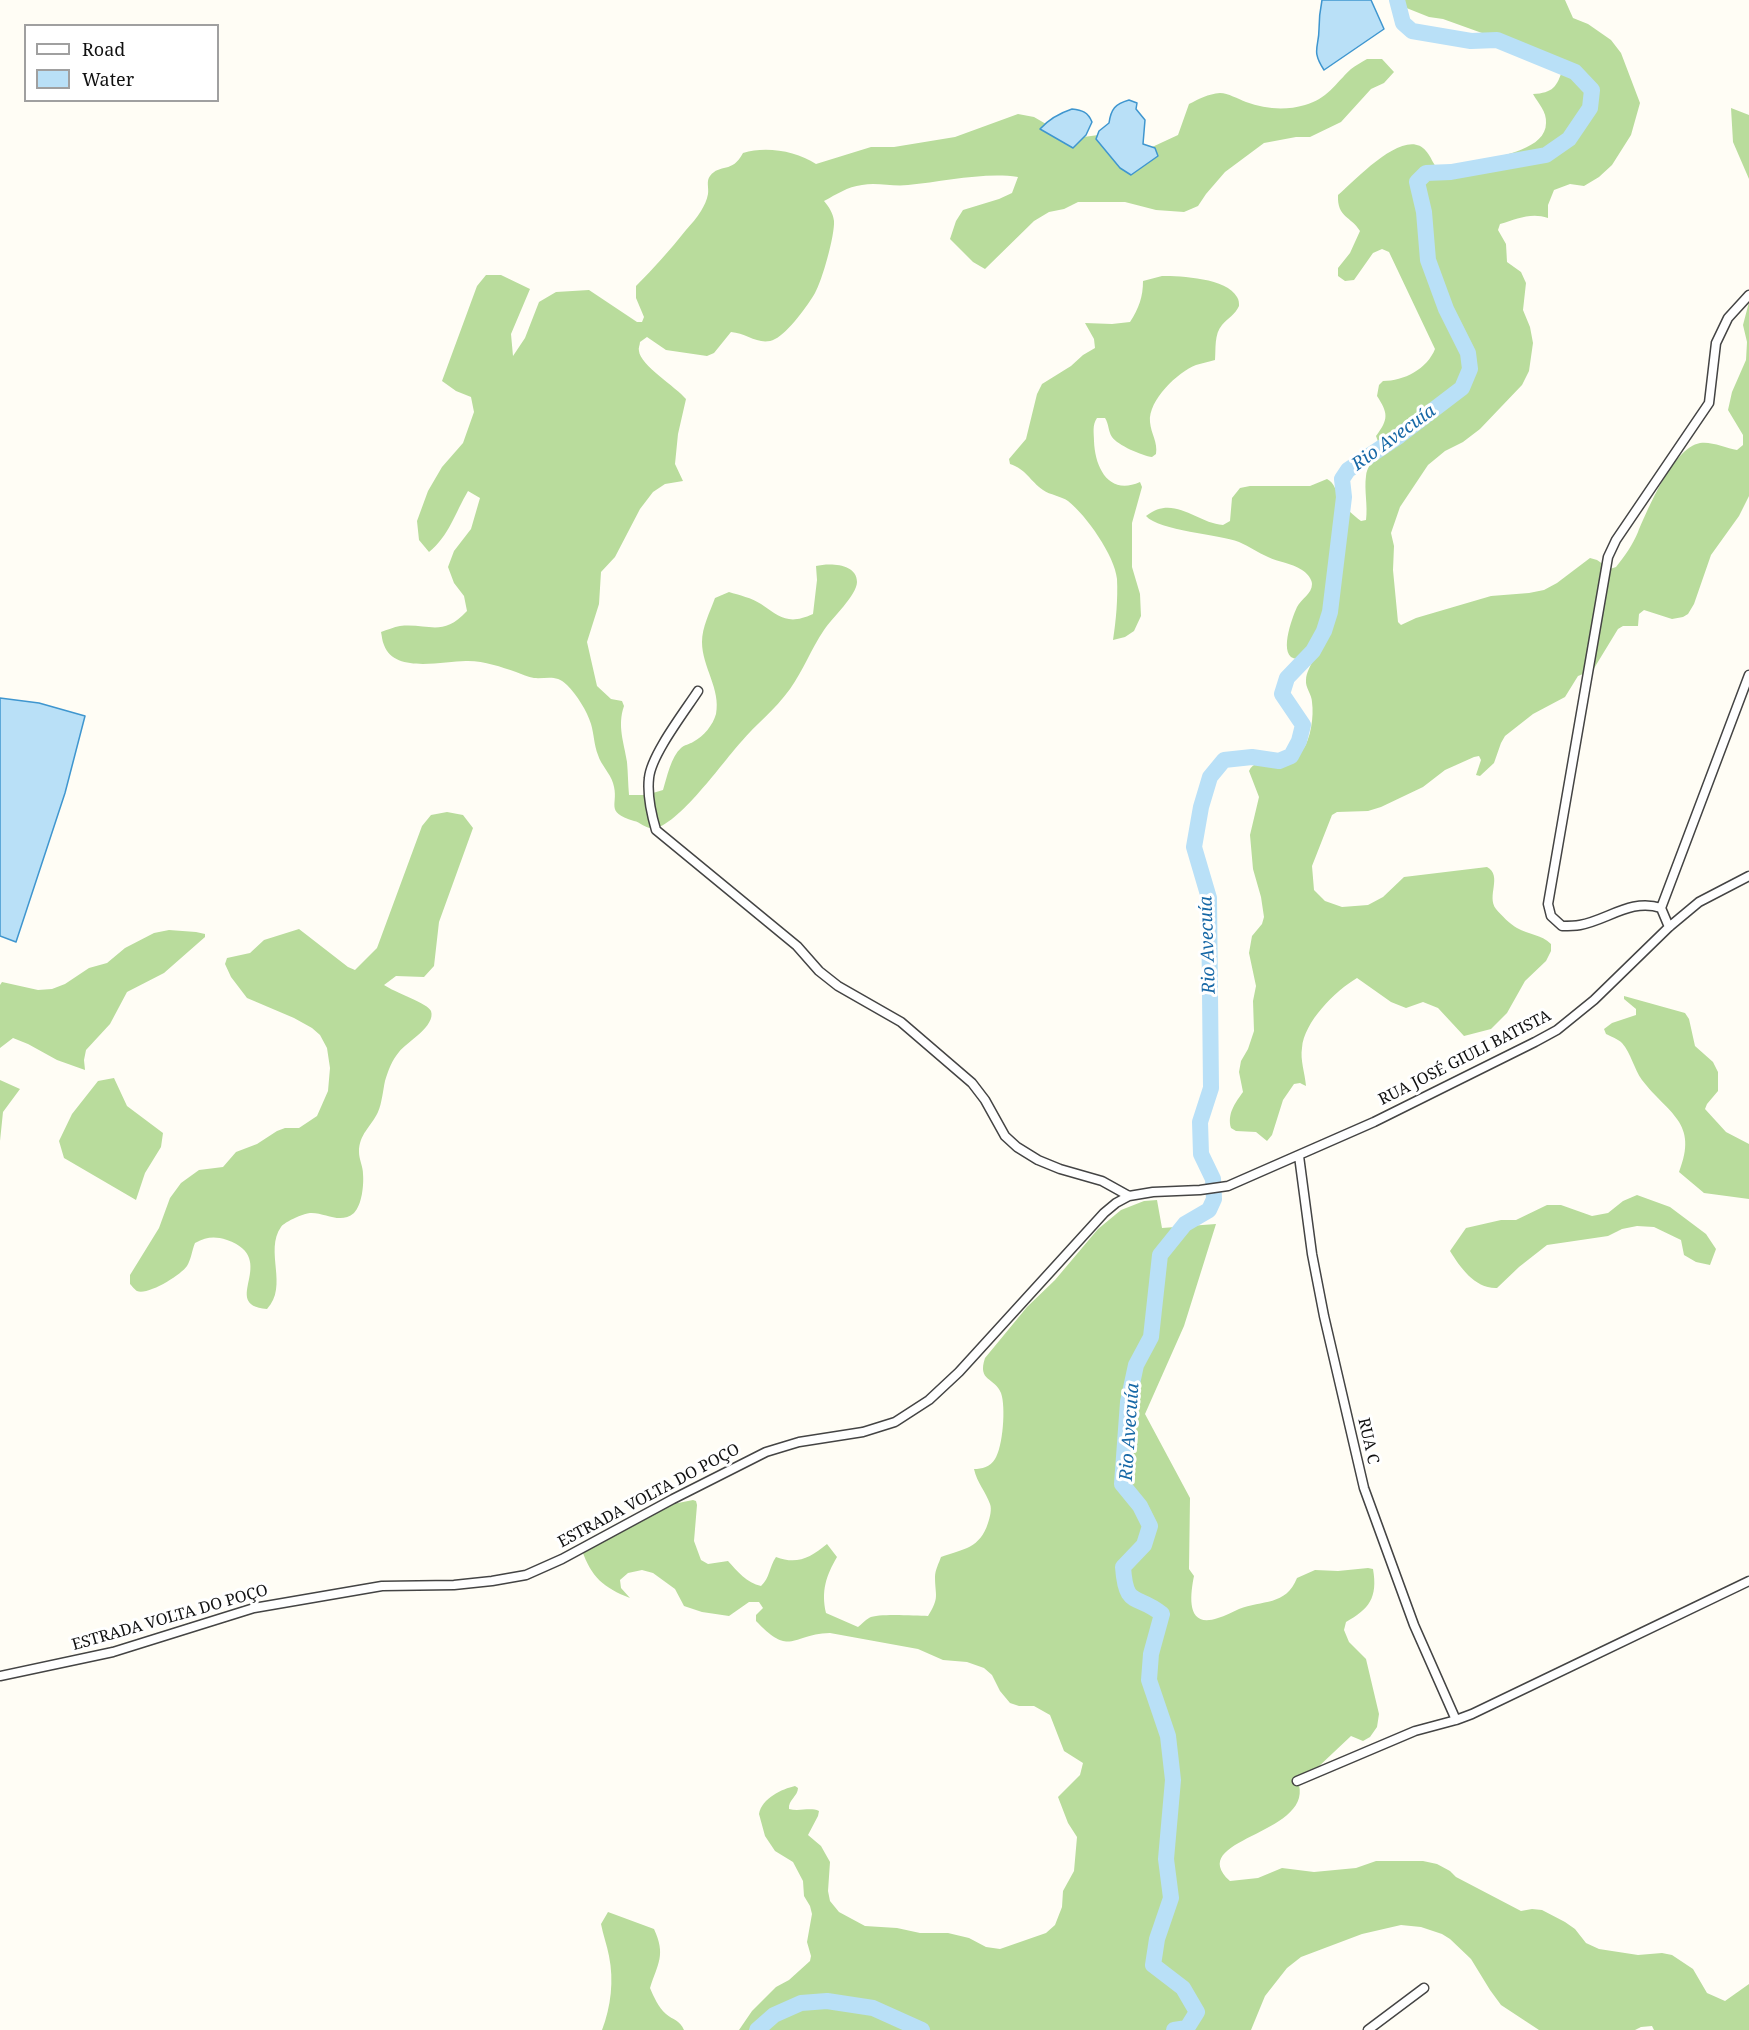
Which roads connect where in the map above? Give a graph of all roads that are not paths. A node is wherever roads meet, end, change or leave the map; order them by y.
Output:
1 (1749, 295) edge
2 (1749, 675) edge
3 (699, 691) dead end
4 (1749, 876) edge
5 (1661, 908) junction
6 (1669, 927) junction
7 (1299, 1156) junction
8 (1228, 1186) joint
9 (1129, 1196) junction
10 (1749, 1581) edge
11 (0, 1676) edge
12 (1456, 1720) junction
13 (1297, 1781) dead end
14 (1424, 1988) dead end
15 (1368, 2030) edge

1 - 5 street
2 - 5 street
3 - 9 street
4 - 6 street, RUA JOSÉ GIULI BATISTA
5 - 6 street
6 - 7 street, RUA JOSÉ GIULI BATISTA
7 - 8 street, RUA JOSÉ GIULI BATISTA
7 - 12 street, RUA C
8 - 9 street, ESTRADA VOLTA DO POÇO
9 - 11 street, ESTRADA VOLTA DO POÇO
10 - 12 street
12 - 13 street
14 - 15 street

